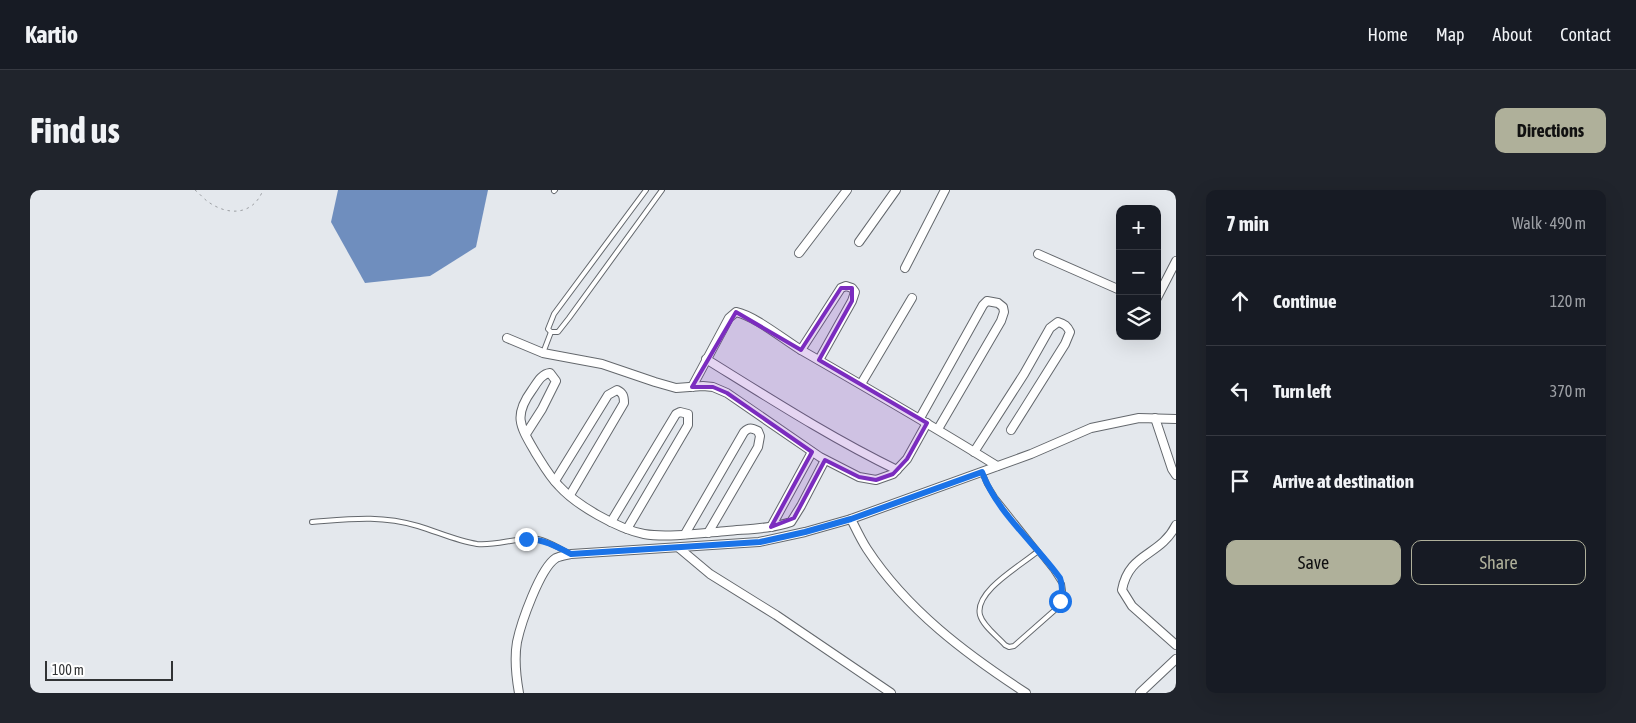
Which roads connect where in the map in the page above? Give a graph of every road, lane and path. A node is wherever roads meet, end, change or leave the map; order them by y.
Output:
1 (195, 190) edge
2 (263, 190) edge
3 (646, 190) edge
4 (662, 190) edge
5 (848, 190) edge
6 (896, 190) edge
7 (945, 190) edge
8 (859, 242) dead end
9 (799, 252) dead end
10 (1038, 254) dead end
11 (1176, 261) edge
12 (905, 268) dead end
13 (1116, 288) edge
14 (1159, 295) edge
15 (912, 298) dead end
16 (551, 332) junction
17 (507, 338) dead end
18 (801, 350) junction
19 (543, 353) junction
20 (706, 359) junction
21 (820, 360) junction
22 (861, 384) junction
23 (692, 387) junction
24 (1155, 418) junction
25 (1176, 418) edge
26 (924, 421) junction
27 (938, 429) junction
28 (1011, 430) dead end
29 (526, 434) junction
30 (812, 452) junction
31 (974, 452) junction
32 (826, 460) junction
33 (997, 466) junction
34 (897, 470) junction
35 (982, 472) junction
36 (1176, 475) edge
37 (554, 481) junction
38 (570, 495) junction
39 (851, 519) junction
40 (312, 522) dead end
41 (611, 522) junction
42 (1176, 525) edge
43 (771, 526) junction
44 (627, 529) junction
45 (708, 533) junction
46 (685, 534) junction
47 (679, 548) junction
48 (1038, 551) junction
49 (571, 554) junction
50 (1176, 646) edge
51 (1176, 660) edge
52 (519, 693) edge
53 (891, 693) edge
54 (1026, 693) edge
55 (1140, 693) edge

1 - 2 path
3 - 16 lane
4 - 16 lane
5 - 9 street
6 - 8 street
7 - 12 street
10 - 13 street
11 - 14 street
15 - 22 street
16 - 19 lane
17 - 19 street
18 - 20 street
18 - 21 street
18 - 21 street
19 - 23 street
20 - 23 street
20 - 34 street
21 - 22 street
22 - 26 street
23 - 30 street
24 - 25 street
24 - 33 street
24 - 36 street
26 - 27 street
26 - 27 street
26 - 34 street
27 - 31 street
28 - 31 street
29 - 29 street
29 - 37 street
30 - 32 street
30 - 43 street
31 - 33 street
32 - 34 street
32 - 43 street
33 - 35 street
35 - 39 street
35 - 48 lane
37 - 38 street
37 - 38 street
38 - 41 street
39 - 47 street
39 - 54 street
40 - 49 lane
41 - 44 street
41 - 44 street
42 - 50 street
43 - 45 street
44 - 46 street
45 - 46 street
45 - 46 street
47 - 49 street
47 - 53 street
48 - 48 lane
49 - 52 street
51 - 55 street

